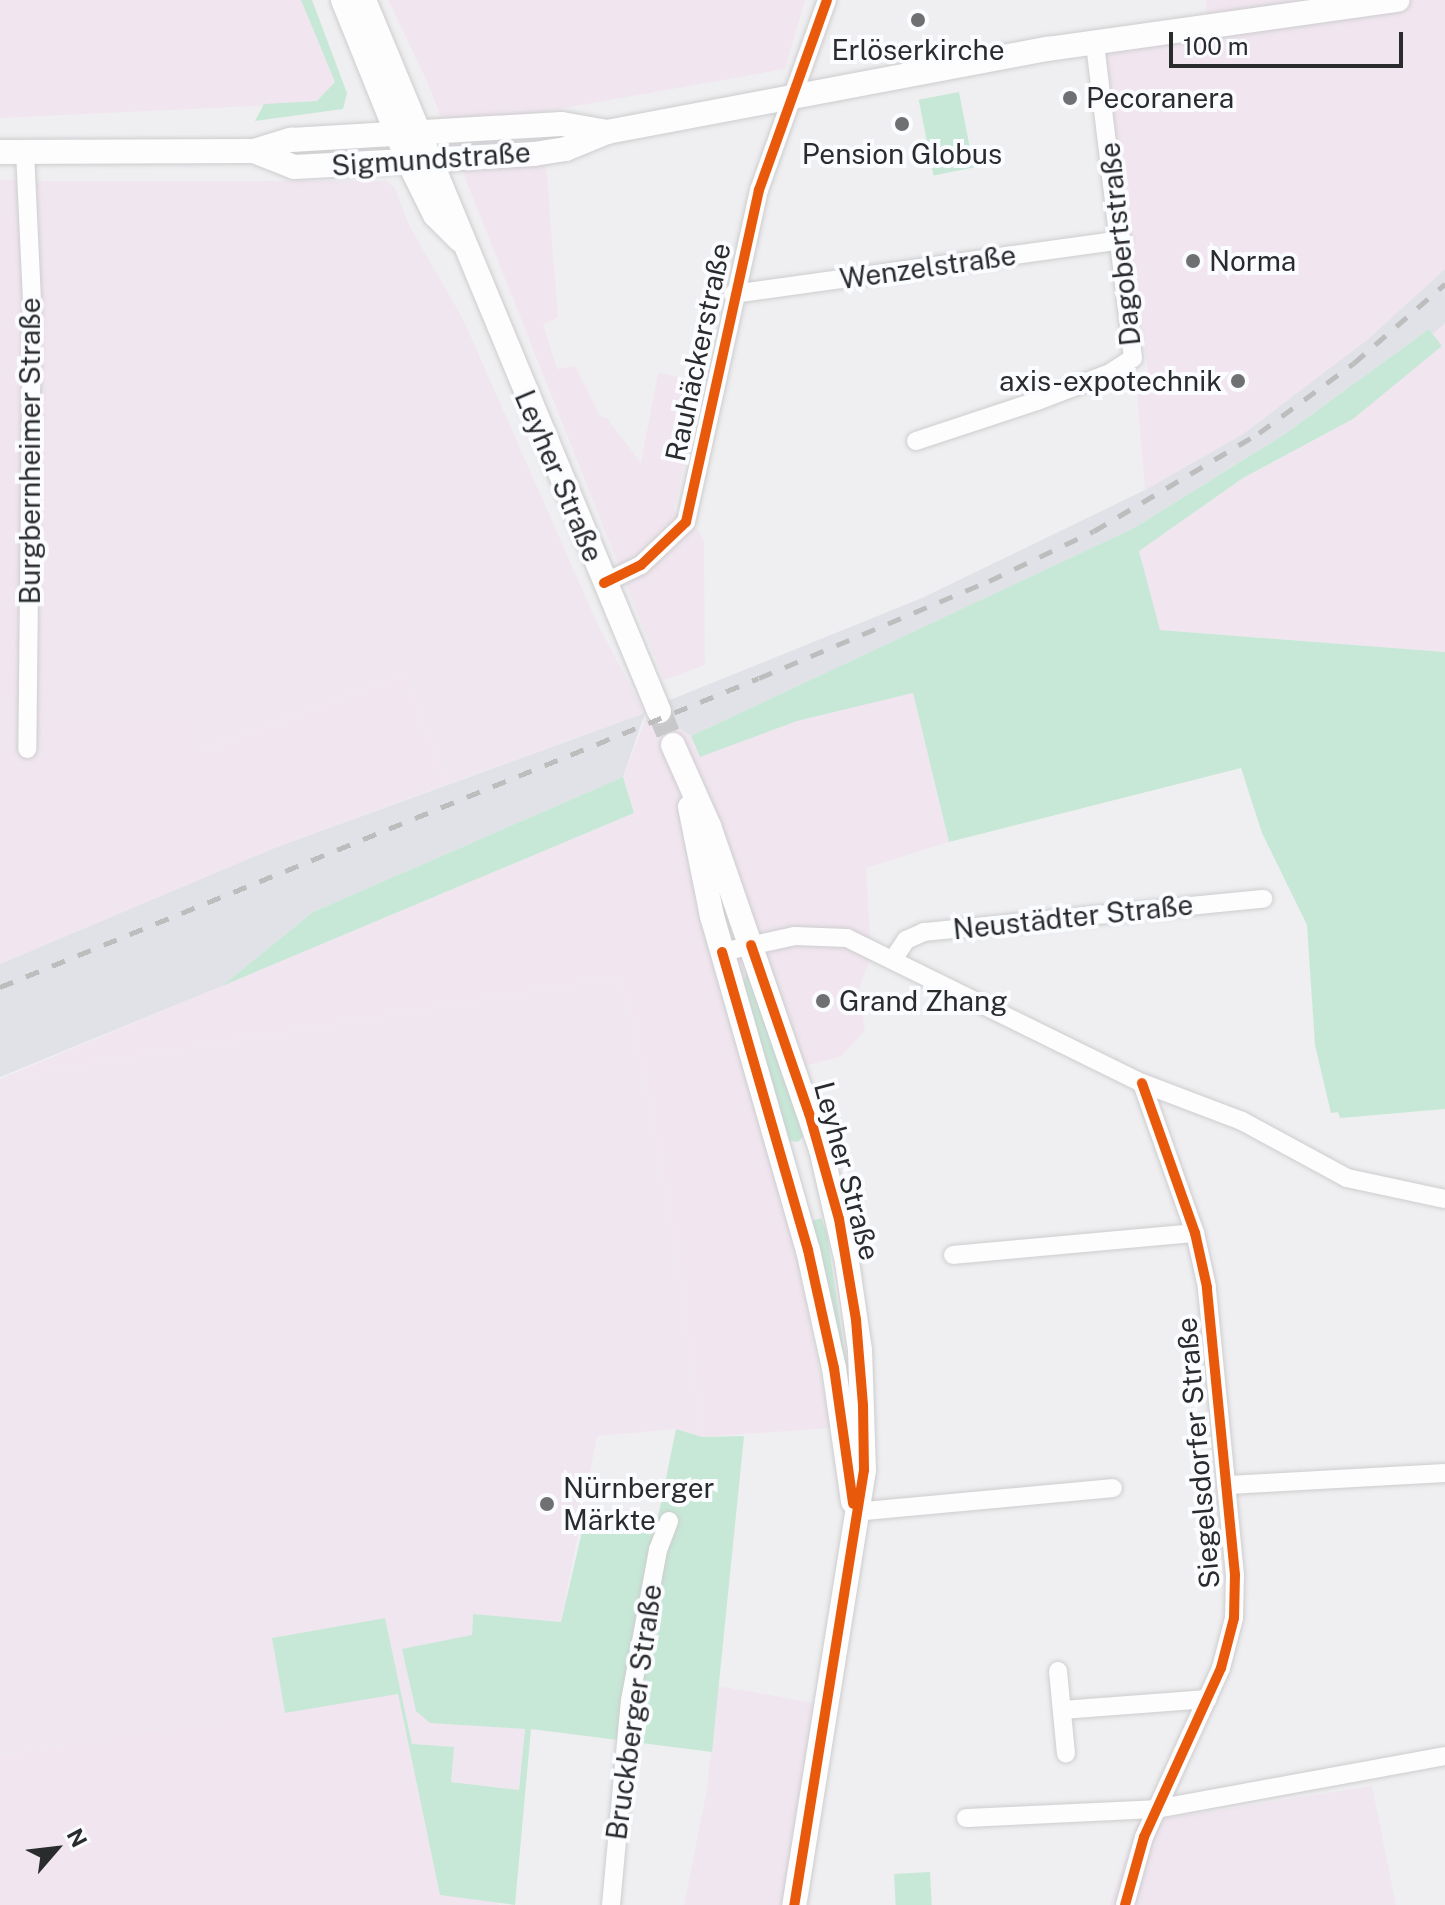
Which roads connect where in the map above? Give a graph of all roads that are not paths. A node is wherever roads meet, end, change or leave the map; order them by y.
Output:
1 (343, 0) edge
2 (364, 0) edge
3 (827, 0) edge
4 (1398, 0) edge
5 (1095, 42) junction
6 (793, 97) junction
7 (607, 132) junction
8 (421, 134) junction
9 (396, 135) junction
10 (254, 151) junction
11 (0, 152) edge
12 (25, 152) junction
13 (433, 162) junction
14 (409, 163) junction
15 (460, 240) junction
16 (1122, 240) junction
17 (733, 294) junction
18 (916, 441) dead end
19 (604, 583) junction
20 (659, 711) tunnel mouth
21 (27, 749) dead end
22 (1263, 899) dead end
23 (751, 945) junction
24 (722, 952) junction
25 (894, 958) junction
26 (1142, 1083) junction
27 (1445, 1199) edge
28 (1195, 1233) junction
29 (953, 1255) dead end
30 (1445, 1473) edge
31 (1229, 1485) junction
32 (1113, 1488) dead end
33 (855, 1512) junction
34 (669, 1521) dead end
35 (1058, 1671) dead end
36 (1208, 1699) junction
37 (1062, 1710) junction
38 (1066, 1754) dead end
39 (1445, 1756) edge
40 (1156, 1809) junction
41 (966, 1818) dead end
42 (611, 1905) edge
43 (794, 1905) edge
44 (1125, 1905) edge

1 - 9 main road, Leyher Straße
2 - 8 main road, Leyher Straße
3 - 6 street, Rauhäckerstraße
4 - 5 main road, Sigmundstraße
5 - 6 main road, Sigmundstraße
5 - 16 street, Dagobertstraße
6 - 7 main road, Sigmundstraße
6 - 17 street, Rauhäckerstraße
7 - 8 main road, Sigmundstraße
7 - 13 main road, Sigmundstraße
8 - 9 main road, Sigmundstraße
8 - 13 main road, Leyher Straße
9 - 10 main road, Sigmundstraße
9 - 14 main road, Leyher Straße
10 - 12 main road, Sigmundstraße
10 - 14 main road, Sigmundstraße
11 - 12 main road, Sigmundstraße
12 - 21 street, Burgbernheimer Straße
13 - 14 main road, Sigmundstraße
13 - 15 main road, Leyher Straße
14 - 15 main road, Leyher Straße
15 - 19 main road, Leyher Straße
16 - 17 street, Wenzelstraße
16 - 18 street, Dagobertstraße
17 - 19 street, Rauhäckerstraße
19 - 20 main road, Leyher Straße
22 - 25 street, Neustädter Straße
23 - 24 street, Neustädter Straße
23 - 24 main road, Leyher Straße
23 - 25 street, Neustädter Straße
23 - 33 main road, Leyher Straße
24 - 33 main road, Leyher Straße
25 - 26 street, Neustädter Straße
26 - 27 street, Neustädter Straße
26 - 28 street, Siegelsdorfer Straße
28 - 29 street
28 - 31 street, Siegelsdorfer Straße
30 - 31 street
31 - 36 street, Siegelsdorfer Straße
32 - 33 street
33 - 43 main road, Leyher Straße
34 - 42 street, Bruckberger Straße
35 - 37 street
36 - 37 street
36 - 40 street, Siegelsdorfer Straße
37 - 38 street
39 - 40 street
40 - 41 street
40 - 44 street, Siegelsdorfer Straße

